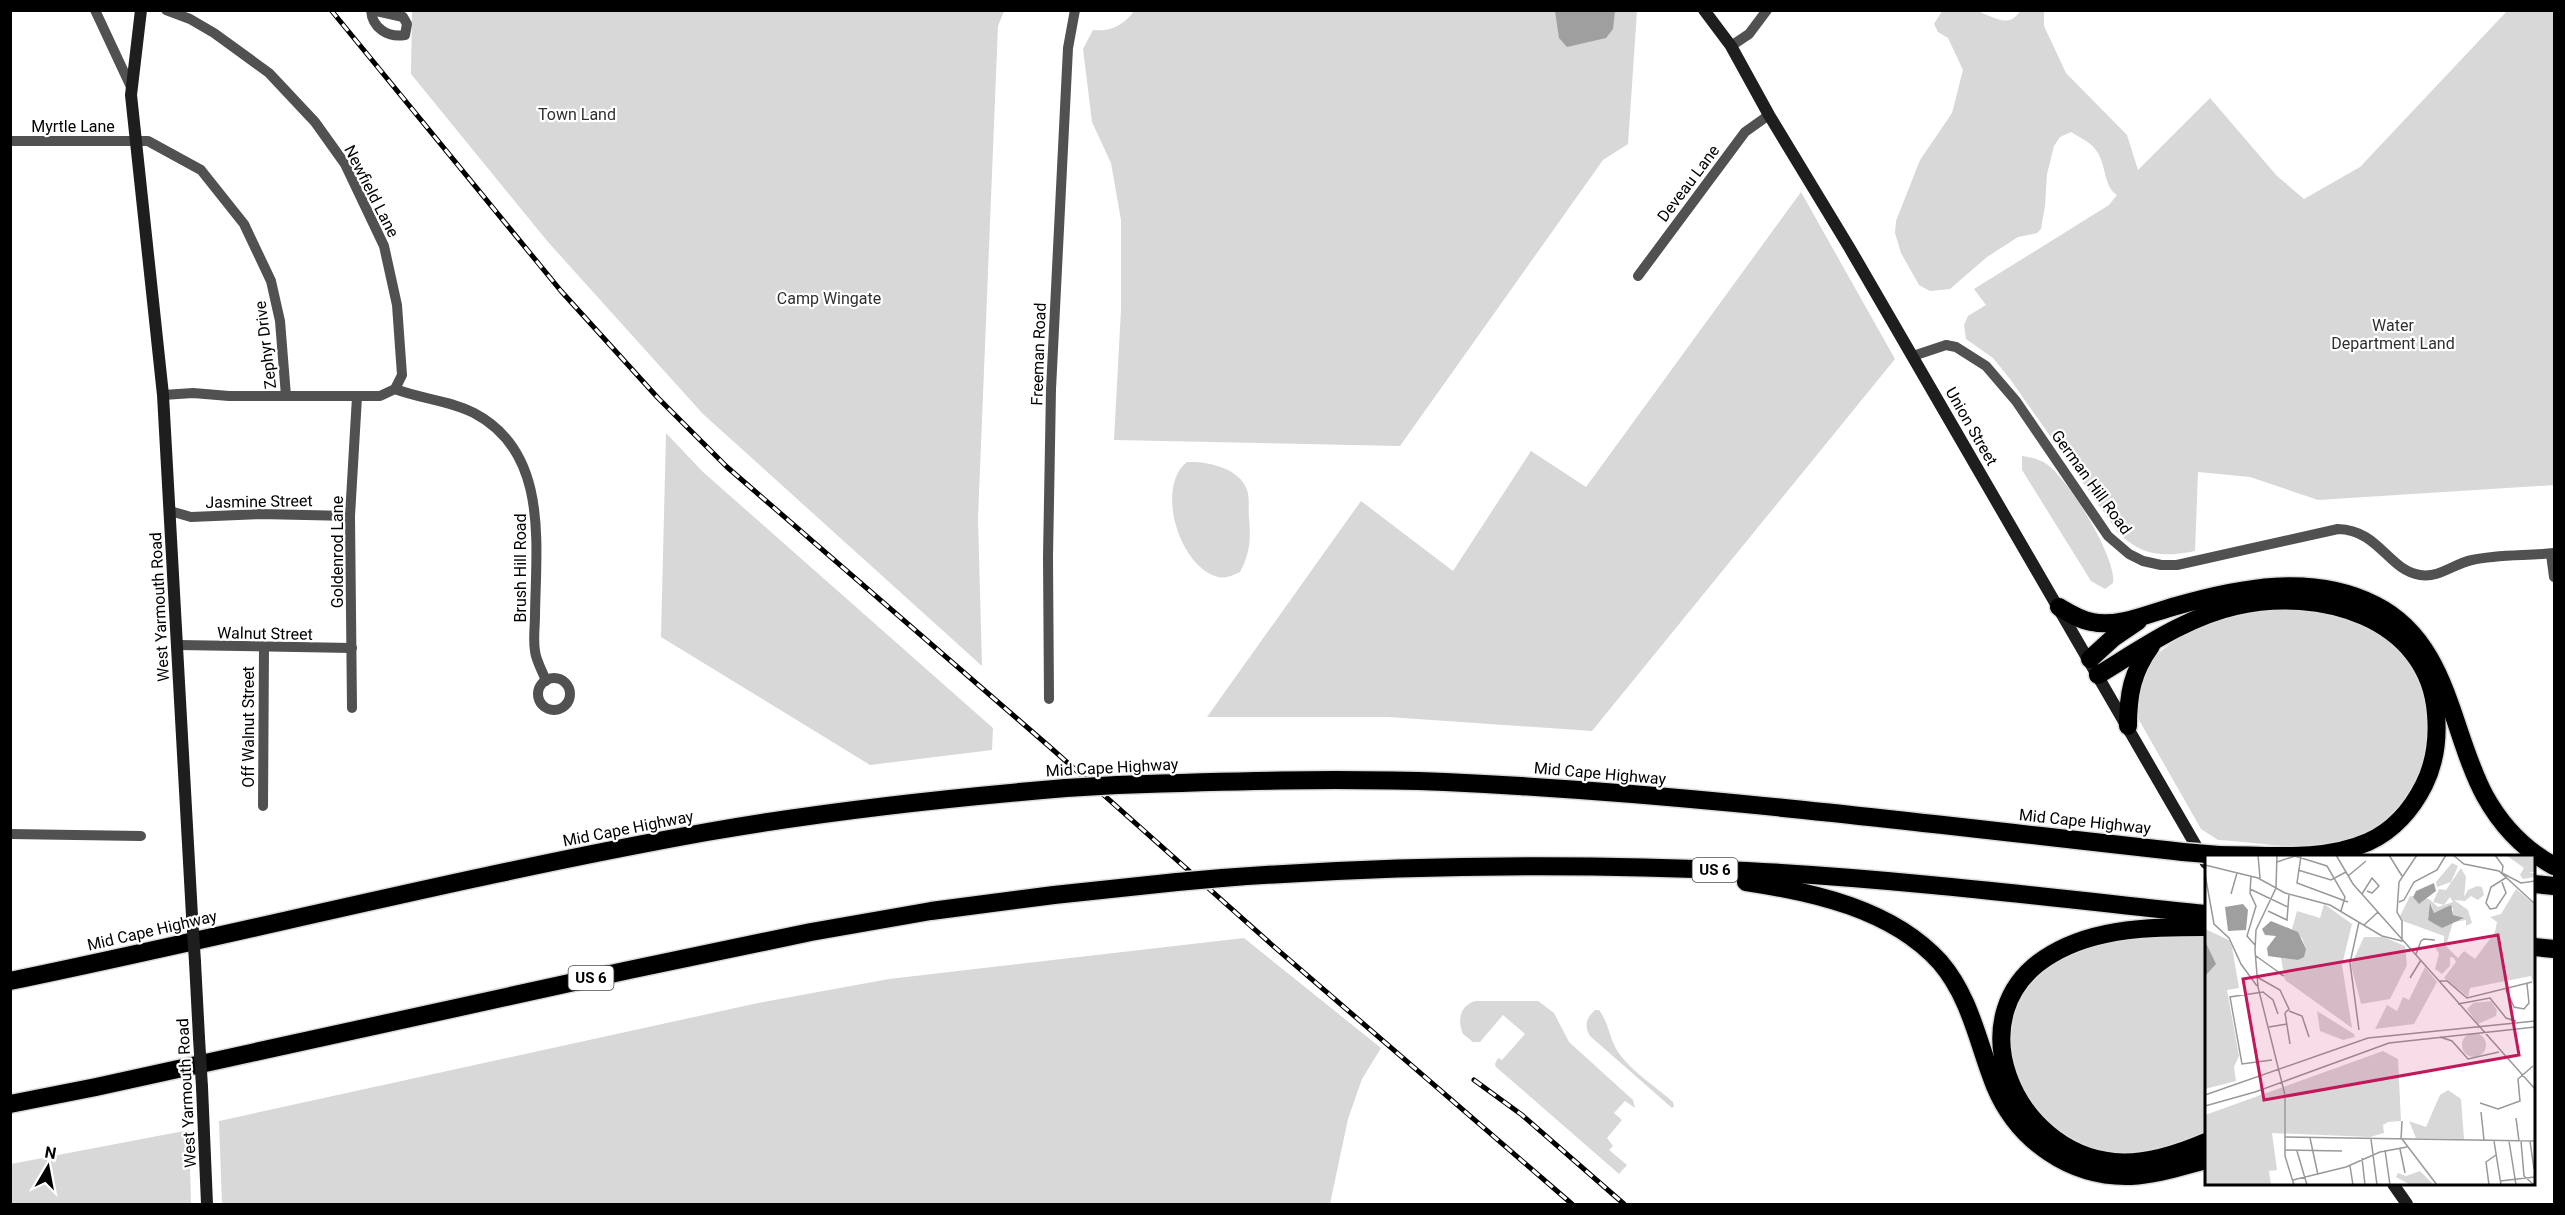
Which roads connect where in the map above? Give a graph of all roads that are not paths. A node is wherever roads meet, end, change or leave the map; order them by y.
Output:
1 (95, 10) edge
2 (141, 10) edge
3 (166, 10) edge
4 (1075, 10) edge
5 (1704, 10) edge
6 (1767, 10) edge
7 (1731, 46) junction
8 (131, 87) junction
9 (1769, 115) junction
10 (10, 141) edge
11 (135, 141) junction
12 (1638, 276) dead end
13 (1913, 356) junction
14 (395, 389) junction
15 (163, 395) junction
16 (286, 396) junction
17 (357, 397) junction
18 (170, 510) junction
19 (350, 516) junction
20 (2553, 553) edge
21 (2554, 576) edge
22 (2059, 607) junction
23 (2147, 615) junction
24 (2154, 642) junction
25 (178, 645) junction
26 (264, 648) junction
27 (352, 648) junction
28 (2094, 667) junction
29 (546, 681) dead end
30 (1049, 699) dead end
31 (352, 708) dead end
32 (2128, 726) junction
33 (263, 806) dead end
34 (10, 834) edge
35 (141, 836) dead end
36 (2213, 855) edge
37 (2294, 855) edge
38 (2205, 857) edge
39 (2554, 866) edge
40 (1688, 869) junction
41 (2535, 884) edge
42 (2554, 886) edge
43 (2205, 914) edge
44 (2205, 927) edge
45 (2535, 947) edge
46 (2554, 949) edge
47 (10, 981) edge
48 (10, 1104) edge
49 (2205, 1142) edge
50 (2205, 1160) edge
51 (2394, 1185) edge
52 (207, 1204) edge
53 (2407, 1204) edge

1 - 8 street
2 - 8 main road, West Yarmouth Road
3 - 14 street, Newfield Lane
4 - 30 street, Freeman Road
5 - 7 main road, Union Street
6 - 7 street
7 - 9 main road, Union Street
8 - 11 main road, West Yarmouth Road
9 - 12 street, Deveau Lane
9 - 13 main road, Union Street
10 - 11 street, Myrtle Lane
11 - 15 main road, West Yarmouth Road
11 - 16 street, Zephyr Drive
13 - 20 street, German Hill Road
13 - 22 main road, Union Street
14 - 17 street
14 - 29 street, Brush Hill Road
15 - 16 street
15 - 18 main road, West Yarmouth Road
16 - 17 street
17 - 19 street, Goldenrod Lane
18 - 19 street, Jasmine Street
18 - 25 main road, West Yarmouth Road
19 - 27 street, Goldenrod Lane
20 - 21 street
22 - 23 highway
22 - 28 main road, Union Street
23 - 28 highway
23 - 39 highway
24 - 28 highway, Mid Cape Highway
24 - 32 highway
24 - 37 highway, Mid Cape Highway
25 - 26 street, Walnut Street
25 - 52 main road, West Yarmouth Road, bridge
26 - 27 street, Walnut Street
26 - 33 street, Off Walnut Street
27 - 31 street, Goldenrod Lane
28 - 32 main road, Union Street
32 - 36 main road, Union Street
34 - 35 street
38 - 47 highway, Mid Cape Highway, bridge
40 - 43 highway, US 6
40 - 48 highway, US 6, bridge
40 - 50 highway
41 - 42 highway
44 - 49 highway
45 - 46 highway
51 - 53 main road

